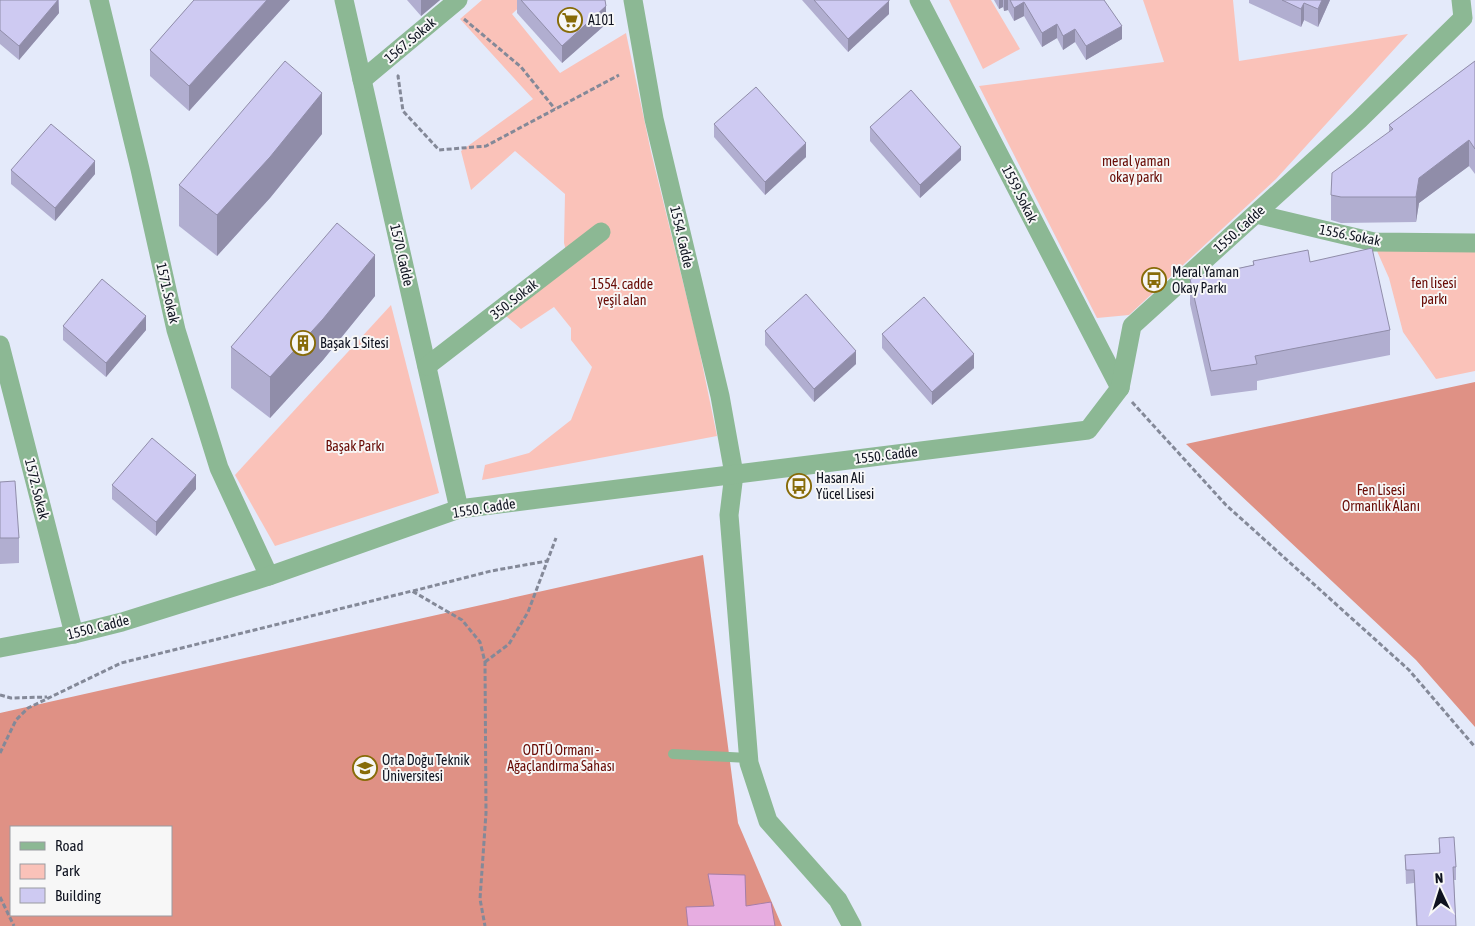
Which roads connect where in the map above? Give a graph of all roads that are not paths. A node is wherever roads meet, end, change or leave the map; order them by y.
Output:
1 (99, 0) edge
2 (344, 0) edge
3 (632, 0) edge
4 (920, 0) edge
5 (454, 3) edge
6 (1466, 8) edge
7 (362, 80) junction
8 (1256, 214) junction
9 (601, 232) dead end
10 (1475, 243) edge
11 (0, 345) edge
12 (428, 366) junction
13 (1120, 388) junction
14 (734, 474) junction
15 (459, 509) junction
16 (270, 576) junction
17 (74, 634) junction
18 (0, 648) edge
19 (673, 754) dead end
20 (748, 758) junction
21 (852, 926) edge

1 - 16 street, 1571. Sokak
2 - 7 street, 1570. Cadde
3 - 14 street, 1554. Cadde
4 - 13 street, 1559. Sokak
5 - 7 street, 1567. Sokak
6 - 8 street, 1550. Cadde
7 - 12 street, 1570. Cadde
8 - 10 street, 1556. Sokak
8 - 13 street, 1550. Cadde
9 - 12 street, 350. Sokak
11 - 17 street, 1572. Sokak
12 - 15 street, 1570. Cadde
13 - 14 street, 1550. Cadde
14 - 15 street, 1550. Cadde
14 - 20 street, 1554. Cadde
15 - 16 street, 1550. Cadde
16 - 17 street, 1550. Cadde
17 - 18 street, 1550. Cadde
19 - 20 lane
20 - 21 street, 1554. Cadde

